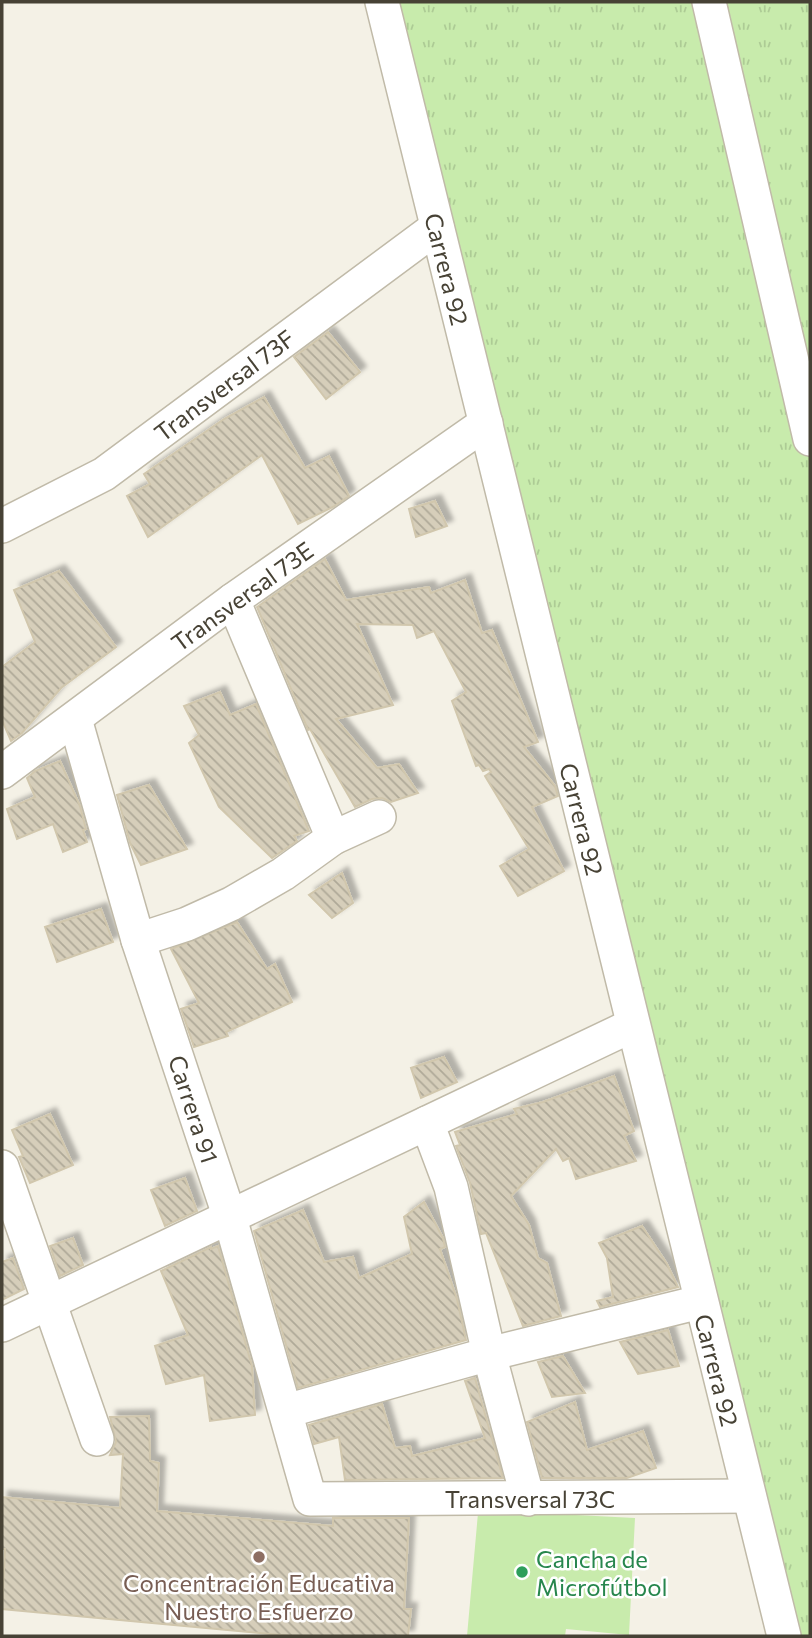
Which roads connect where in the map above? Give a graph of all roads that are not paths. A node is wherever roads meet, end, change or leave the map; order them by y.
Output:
1 (382, 2) edge
2 (709, 2) edge
3 (437, 227) junction
4 (486, 423) junction
5 (810, 439) edge
6 (2, 526) edge
7 (233, 600) junction
8 (75, 719) junction
9 (2, 772) edge
10 (379, 817) dead end
11 (333, 838) junction
12 (138, 940) junction
13 (633, 1025) junction
14 (428, 1123) junction
15 (2, 1167) edge
16 (230, 1218) junction
17 (700, 1302) junction
18 (48, 1303) junction
19 (2, 1325) edge
20 (489, 1354) junction
21 (286, 1411) junction
22 (97, 1439) dead end
23 (749, 1496) junction
24 (310, 1499) joint
25 (528, 1499) junction
26 (784, 1636) edge

1 - 3 street, Carrera 92
2 - 5 street
3 - 4 street, Carrera 92
3 - 6 street, Transversal 73F
4 - 7 street, Transversal 73E
4 - 13 street, Carrera 92
7 - 8 street, Transversal 73E
7 - 11 street
8 - 9 street, Transversal 73E
8 - 12 street, Carrera 91
10 - 11 street
11 - 12 street
12 - 16 street, Carrera 91
13 - 14 street
13 - 17 street, Carrera 92
14 - 16 street
14 - 20 street
15 - 18 street
16 - 18 street
16 - 21 street, Carrera 91
17 - 20 street
17 - 23 street, Carrera 92
18 - 19 street
18 - 22 street
20 - 21 street
20 - 25 street
21 - 24 street, Carrera 91
23 - 25 street, Transversal 73C
23 - 26 street, Carrera 92
24 - 25 street, Transversal 73C

